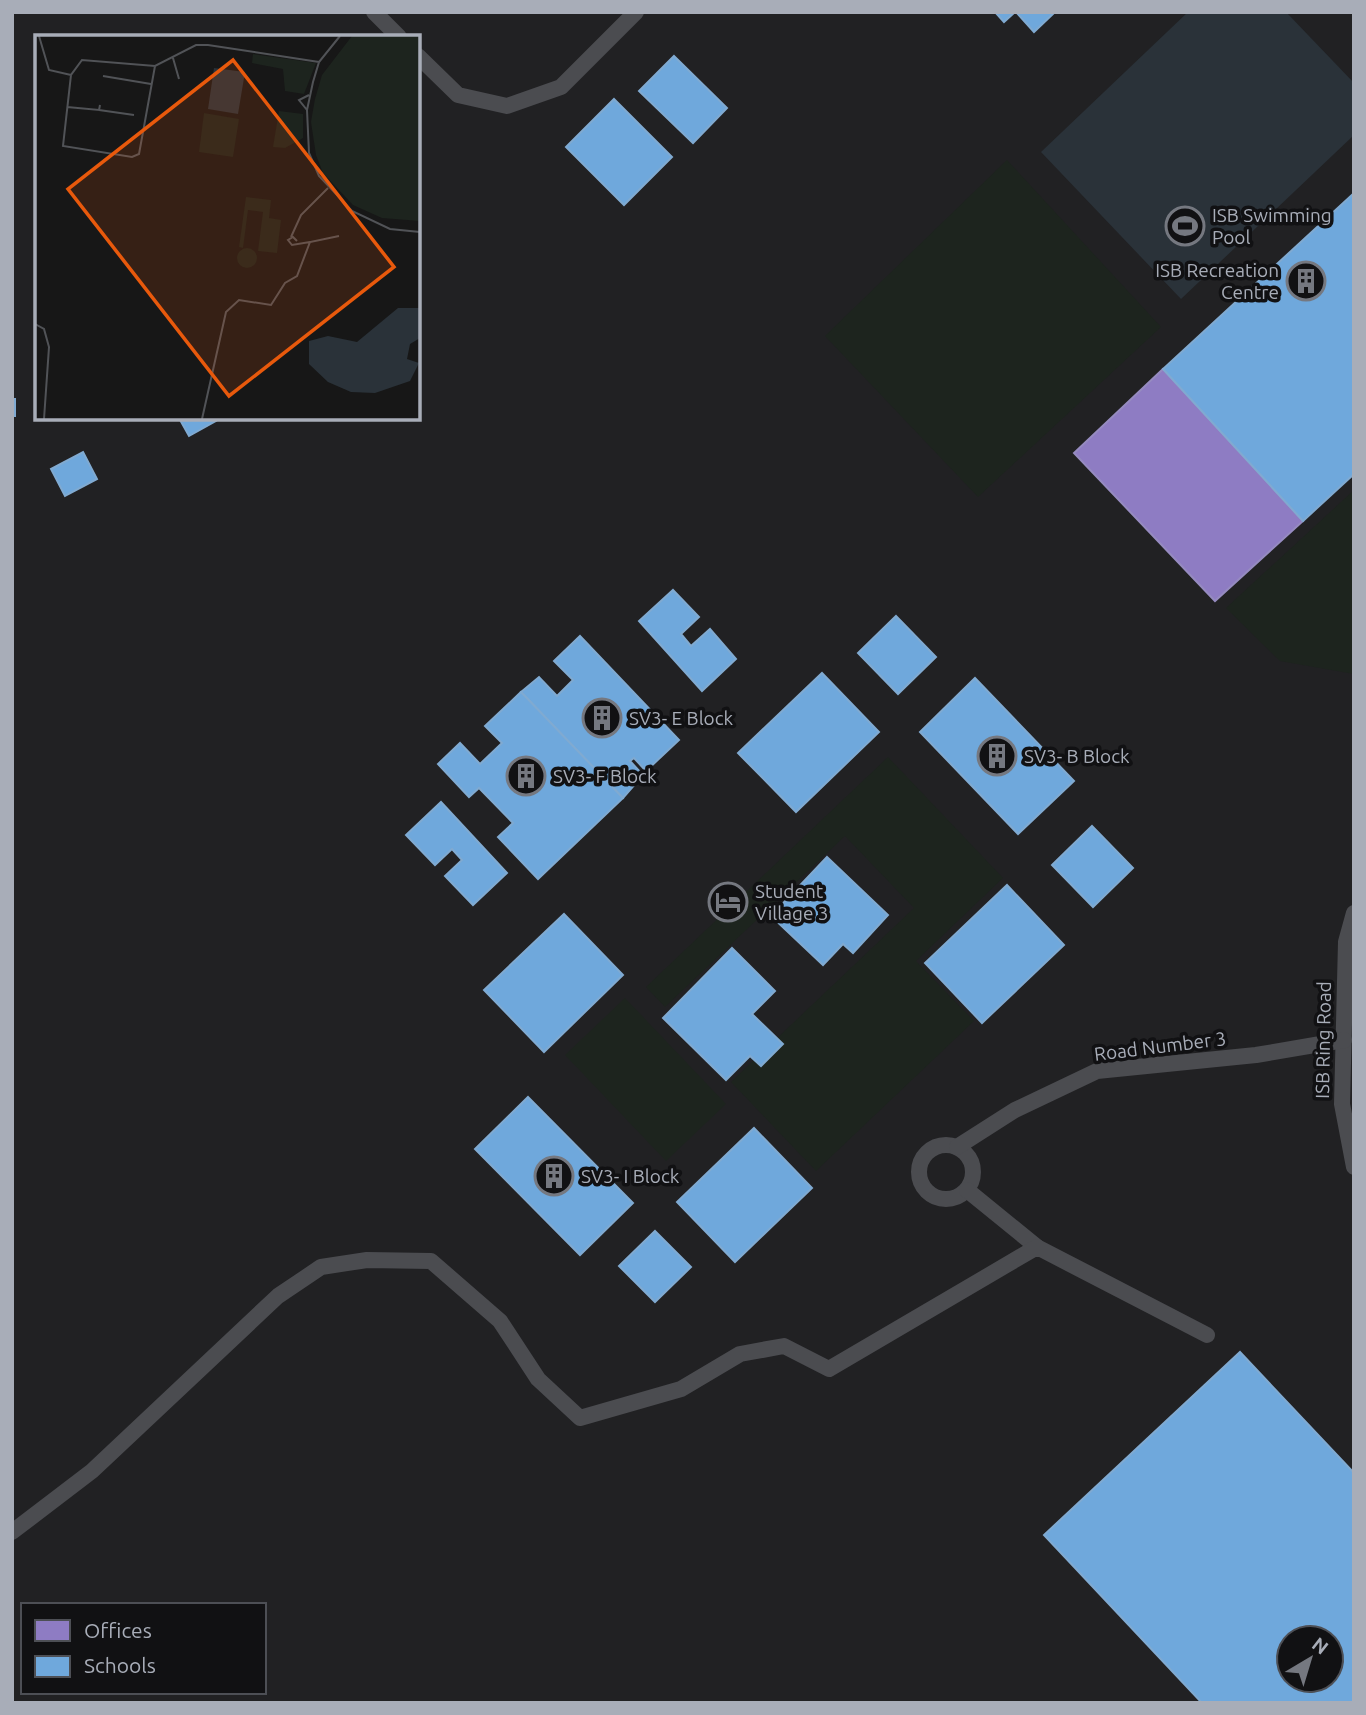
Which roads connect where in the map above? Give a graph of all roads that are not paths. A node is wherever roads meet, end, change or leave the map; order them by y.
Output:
1 (374, 12) edge
2 (636, 12) edge
3 (397, 35) edge
4 (420, 58) edge
5 (1354, 913) edge
6 (1344, 1040) junction
7 (957, 1147) junction
8 (1354, 1167) edge
9 (967, 1190) junction
10 (1038, 1247) junction
11 (1207, 1335) dead end
12 (12, 1532) edge

1 - 3 lane
2 - 4 lane
5 - 6 lane, ISB Ring Road
6 - 7 lane, Road Number 3
6 - 8 lane, ISB Ring Road
7 - 9 lane
7 - 9 lane
9 - 10 lane
10 - 11 lane
10 - 12 lane

